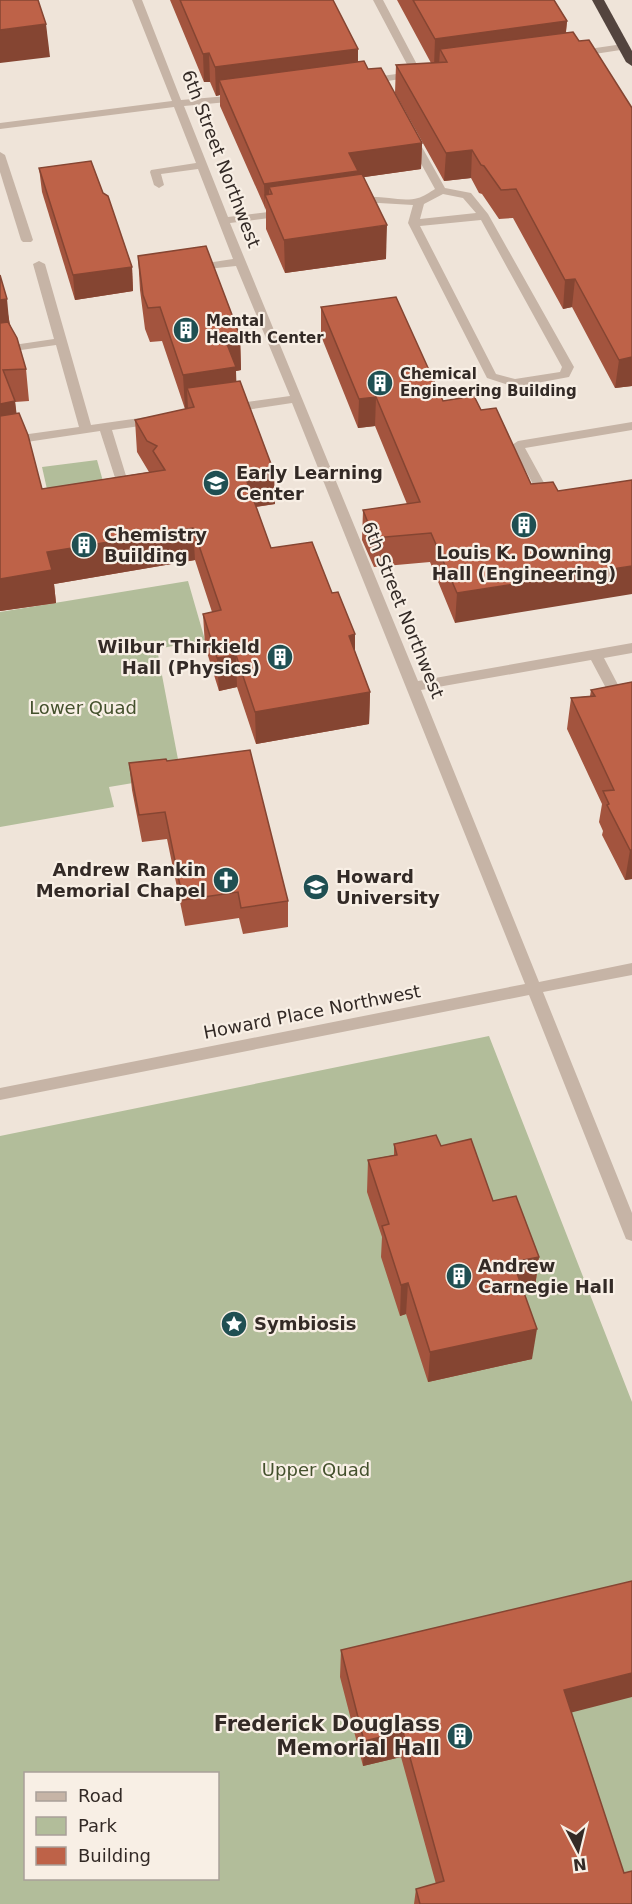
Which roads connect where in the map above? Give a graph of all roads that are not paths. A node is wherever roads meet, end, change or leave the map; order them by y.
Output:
1 (137, 0) edge
2 (378, 0) edge
3 (598, 0) edge
4 (623, 47) junction
5 (563, 55) edge
6 (632, 62) edge
7 (428, 73) edge
8 (417, 74) junction
9 (380, 80) junction
10 (356, 82) edge
11 (386, 91) edge
12 (252, 96) edge
13 (178, 103) junction
14 (0, 126) edge
15 (408, 131) edge
16 (0, 155) edge
17 (202, 165) junction
18 (159, 184) dead end
19 (441, 190) junction
20 (419, 202) junction
21 (345, 204) edge
22 (300, 210) edge
23 (484, 216) junction
24 (224, 221) junction
25 (413, 223) junction
26 (27, 240) dead end
27 (240, 262) junction
28 (39, 264) dead end
29 (207, 266) edge
30 (61, 341) junction
31 (0, 350) edge
32 (295, 399) junction
33 (223, 410) edge
34 (164, 418) edge
35 (632, 426) edge
36 (105, 427) junction
37 (86, 430) junction
38 (0, 442) edge
39 (151, 479) edge
40 (557, 499) edge
41 (632, 648) edge
42 (595, 654) junction
43 (412, 687) junction
44 (622, 706) edge
45 (632, 969) edge
46 (534, 988) junction
47 (0, 1094) edge
48 (632, 1234) edge

1 - 13 street, 6th Street Northwest
2 - 8 street
3 - 4 highway
4 - 5 street
4 - 6 highway
7 - 8 street
8 - 9 street
9 - 10 street
9 - 11 street
12 - 13 street
13 - 14 street
13 - 17 street, 6th Street Northwest
15 - 19 street
16 - 26 street
17 - 18 street
17 - 24 street, 6th Street Northwest
19 - 20 street
19 - 23 street
20 - 21 street
20 - 25 street
22 - 24 street
23 - 25 street
23 - 25 street
24 - 27 street, 6th Street Northwest
27 - 29 street
27 - 32 street, 6th Street Northwest
28 - 30 street
30 - 31 street
30 - 37 street
32 - 33 street
32 - 43 street, 6th Street Northwest
34 - 36 street
35 - 40 street
36 - 37 street
36 - 39 street
37 - 38 street
41 - 42 street
42 - 43 street
42 - 44 street
43 - 46 street, 6th Street Northwest
45 - 46 street, Howard Place Northwest
46 - 47 street, Howard Place Northwest
46 - 48 street, 6th Street Northwest

